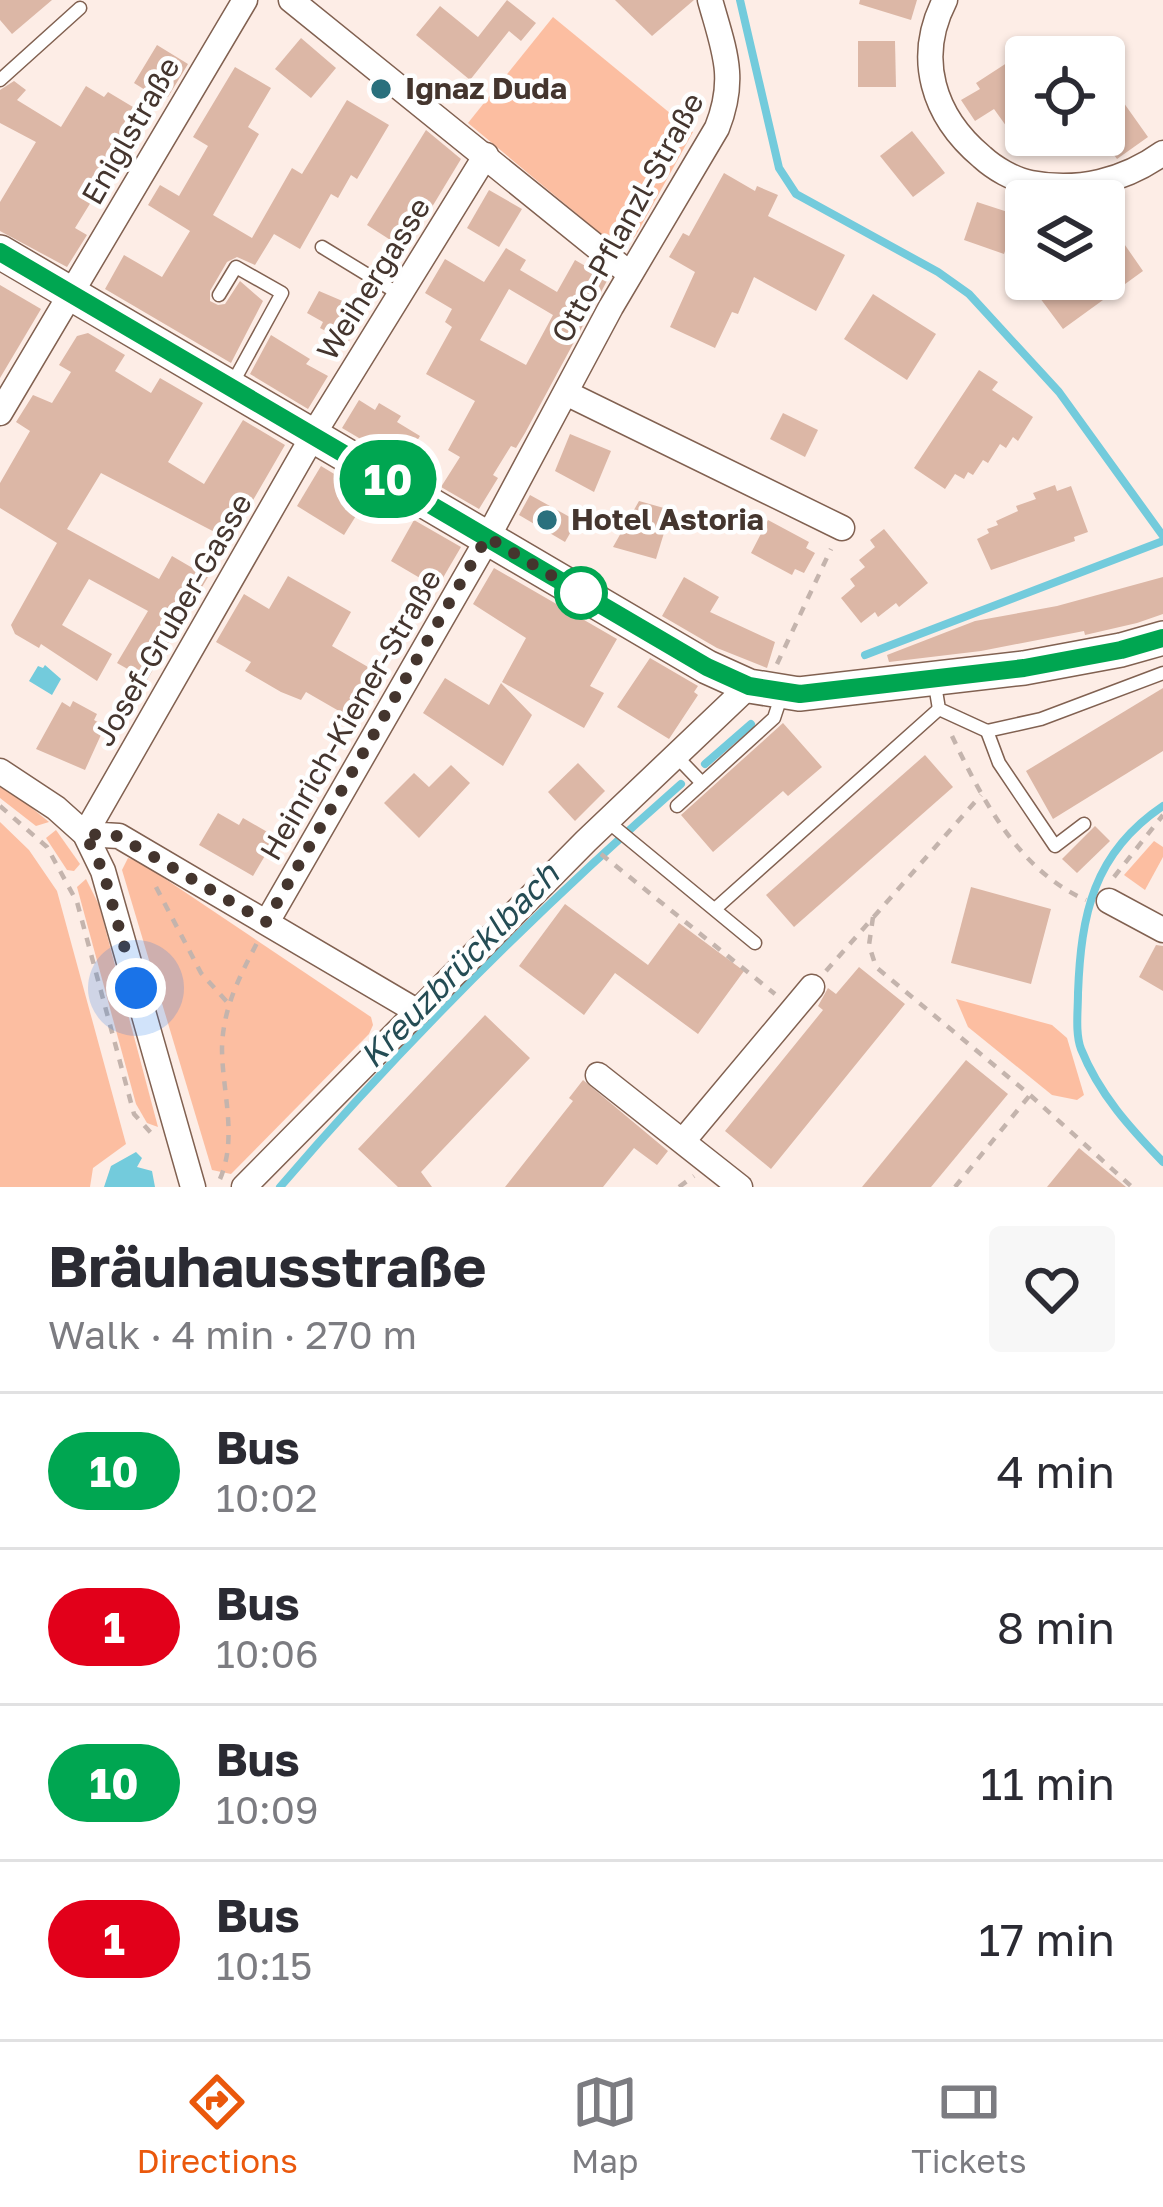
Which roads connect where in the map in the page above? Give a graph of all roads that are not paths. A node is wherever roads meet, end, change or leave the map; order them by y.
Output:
1 (245, 0) edge
2 (291, 0) edge
3 (710, 0) edge
4 (946, 0) edge
5 (80, 8) dead end
6 (0, 80) edge
7 (486, 155) junction
8 (1160, 162) edge
9 (322, 247) dead end
10 (0, 251) edge
11 (630, 274) junction
12 (71, 294) junction
13 (399, 294) junction
14 (219, 295) dead end
15 (231, 387) junction
16 (566, 393) junction
17 (0, 413) edge
18 (314, 436) junction
19 (842, 528) road end
20 (487, 537) junction
21 (1163, 638) edge
22 (1163, 673) edge
23 (768, 684) junction
24 (936, 693) junction
25 (987, 731) junction
26 (677, 757) junction
27 (0, 771) edge
28 (702, 783) junction
29 (676, 806) dead end
30 (1084, 824) dead end
31 (618, 830) junction
32 (85, 834) junction
33 (1108, 901) road end
34 (715, 909) junction
35 (1163, 930) edge
36 (263, 931) junction
37 (755, 943) dead end
38 (812, 987) road end
39 (418, 1012) junction
40 (598, 1075) dead end
41 (682, 1141) junction
42 (193, 1187) edge
43 (244, 1187) edge
44 (740, 1187) edge

1 - 12 street, Eniglstraße
2 - 7 street
3 - 11 street, Otto-Pflanzl-Straße
4 - 8 street
5 - 6 lane
7 - 11 street
7 - 13 street, Weihergasse
9 - 13 lane
10 - 12 street
11 - 16 street, Otto-Pflanzl-Straße
12 - 15 street
12 - 17 street, Eniglstraße
13 - 18 street, Weihergasse
14 - 15 lane
15 - 18 street
16 - 19 street
16 - 20 street, Otto-Pflanzl-Straße
18 - 20 street
18 - 32 street, Josef-Gruber-Gasse
20 - 23 street
20 - 36 street, Heinrich-Kiener-Straße
21 - 24 street
22 - 25 lane
23 - 24 street
23 - 26 street
23 - 28 lane
24 - 25 lane
24 - 34 lane
25 - 30 lane
26 - 28 lane
26 - 31 street
27 - 32 street
28 - 29 lane
31 - 34 lane
31 - 39 street
32 - 36 street
32 - 42 street
33 - 35 street
34 - 37 lane
36 - 39 street
38 - 41 street
39 - 43 street
40 - 41 street
41 - 44 street

